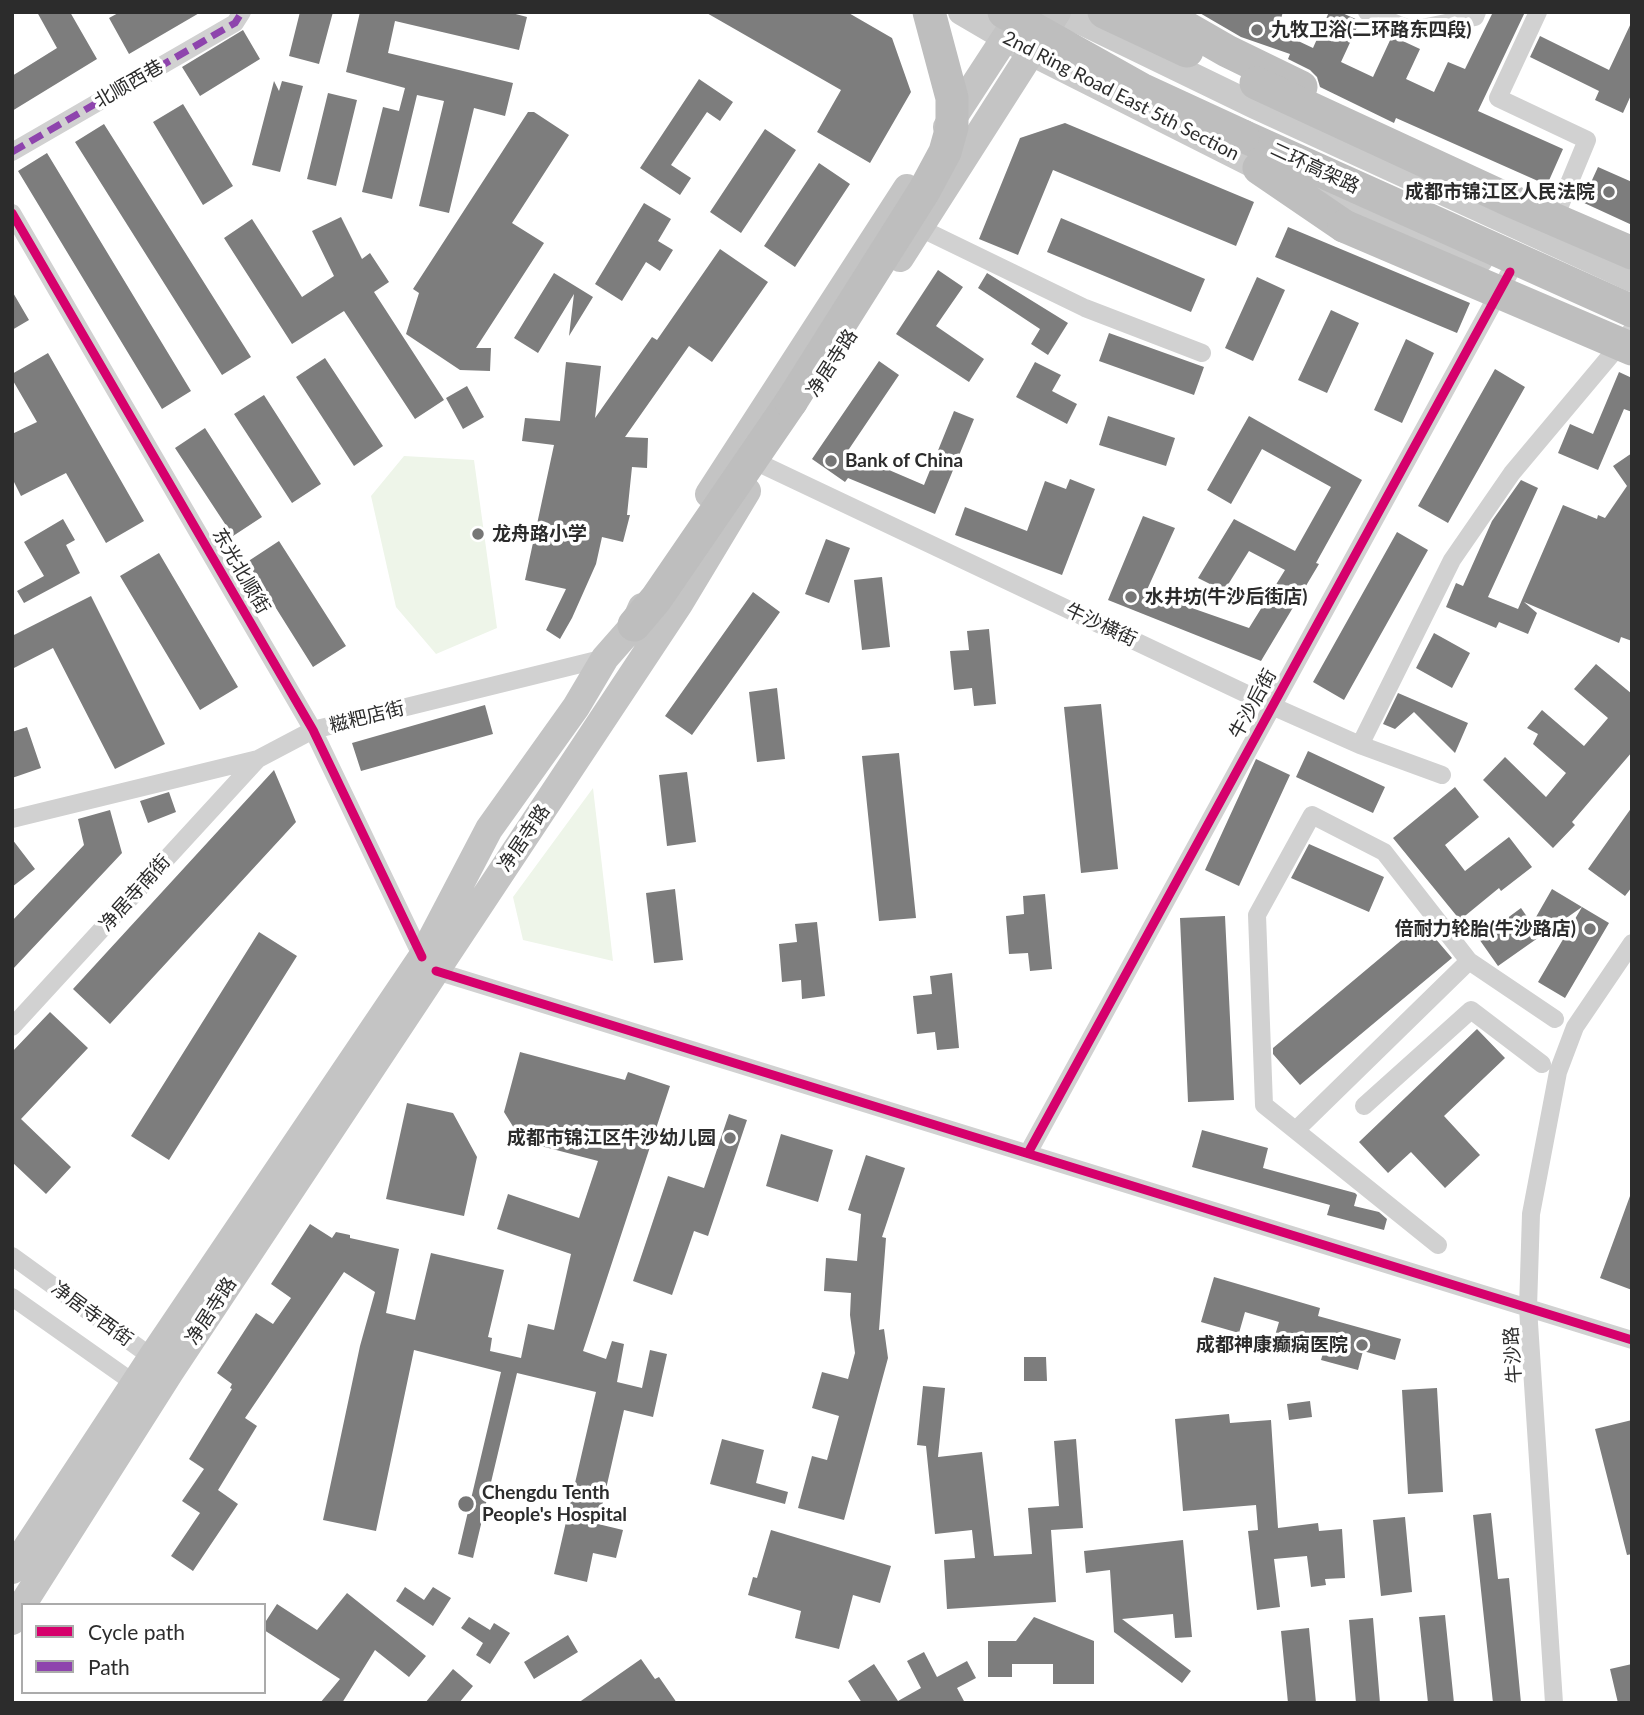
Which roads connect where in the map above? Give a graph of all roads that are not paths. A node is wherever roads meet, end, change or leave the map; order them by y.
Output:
1 (242, 12) edge
2 (929, 12) edge
3 (961, 12) edge
4 (1022, 12) edge
5 (1059, 12) edge
6 (1104, 12) edge
7 (1159, 12) edge
8 (1367, 12) edge
9 (1478, 12) edge
10 (1538, 12) edge
11 (1005, 25) edge
12 (1031, 53) junction
13 (12, 152) edge
14 (1259, 168) junction
15 (1509, 200) junction
16 (12, 213) edge
17 (920, 228) junction
18 (1546, 239) junction
19 (1632, 253) edge
20 (1510, 272) junction
21 (1632, 279) edge
22 (1632, 312) edge
23 (1632, 322) edge
24 (1632, 330) edge
25 (1632, 349) edge
26 (1202, 353) dead end
27 (763, 465) junction
28 (634, 625) junction
29 (604, 658) junction
30 (1272, 706) junction
31 (313, 730) junction
32 (1360, 745) junction
33 (258, 758) junction
34 (1442, 775) dead end
35 (12, 820) edge
36 (1632, 943) edge
37 (1469, 961) junction
38 (429, 964) junction
39 (1555, 1019) dead end
40 (12, 1027) edge
41 (1542, 1064) dead end
42 (1364, 1106) dead end
43 (1296, 1130) junction
44 (1028, 1153) junction
45 (1438, 1245) dead end
46 (12, 1256) edge
47 (12, 1297) edge
48 (1528, 1308) junction
49 (1632, 1340) edge
50 (161, 1364) junction
51 (144, 1391) junction
52 (12, 1570) edge
53 (22, 1603) edge
54 (21, 1605) edge
55 (12, 1621) edge
56 (1554, 1703) edge

1 - 13 street, 北顺西巷
2 - 28 highway, bridge
3 - 11 main road, 2nd Ring Road East 5th Section
4 - 11 main road, 净居寺路
5 - 12 main road, 净居寺路
5 - 18 main road
6 - 15 highway, bridge
7 - 15 highway, bridge
8 - 9 street
10 - 18 street
11 - 12 main road, 2nd Ring Road East 5th Section
11 - 22 highway, 二环高架路, bridge
11 - 28 main road, 净居寺路
12 - 14 main road, 2nd Ring Road East 5th Section
12 - 17 main road, 净居寺路
14 - 20 main road, 2nd Ring Road East 5th Section
14 - 25 highway, bridge
15 - 19 highway, bridge
16 - 31 street, 东光北顺街
17 - 26 street
17 - 27 main road, 净居寺路
18 - 21 main road
20 - 23 main road, 2nd Ring Road East 5th Section
20 - 30 street, 牛沙后街
24 - 32 street
27 - 30 street, 牛沙横街
27 - 38 main road, 净居寺路
28 - 29 main road, 净居寺路
29 - 31 street, 糍粑店街
29 - 38 main road, 净居寺路
30 - 32 street, 牛沙横街
30 - 44 street, 牛沙后街
31 - 33 street, 糍粑店街
31 - 38 street, 东光北顺街
32 - 34 street, 牛沙横街
33 - 35 street, 糍粑店街
33 - 40 street, 净居寺南街
36 - 48 street, 牛沙路
37 - 39 street
37 - 43 street
37 - 43 street
38 - 44 street
38 - 50 main road, 净居寺路
41 - 42 street
43 - 45 street
44 - 48 street
46 - 50 street, 净居寺西街
47 - 51 street, 净居寺西街
48 - 49 street
48 - 56 street, 牛沙路
50 - 51 main road, 净居寺路
51 - 52 main road, 净居寺路
51 - 53 main road, 净居寺路
54 - 55 main road, 净居寺路

